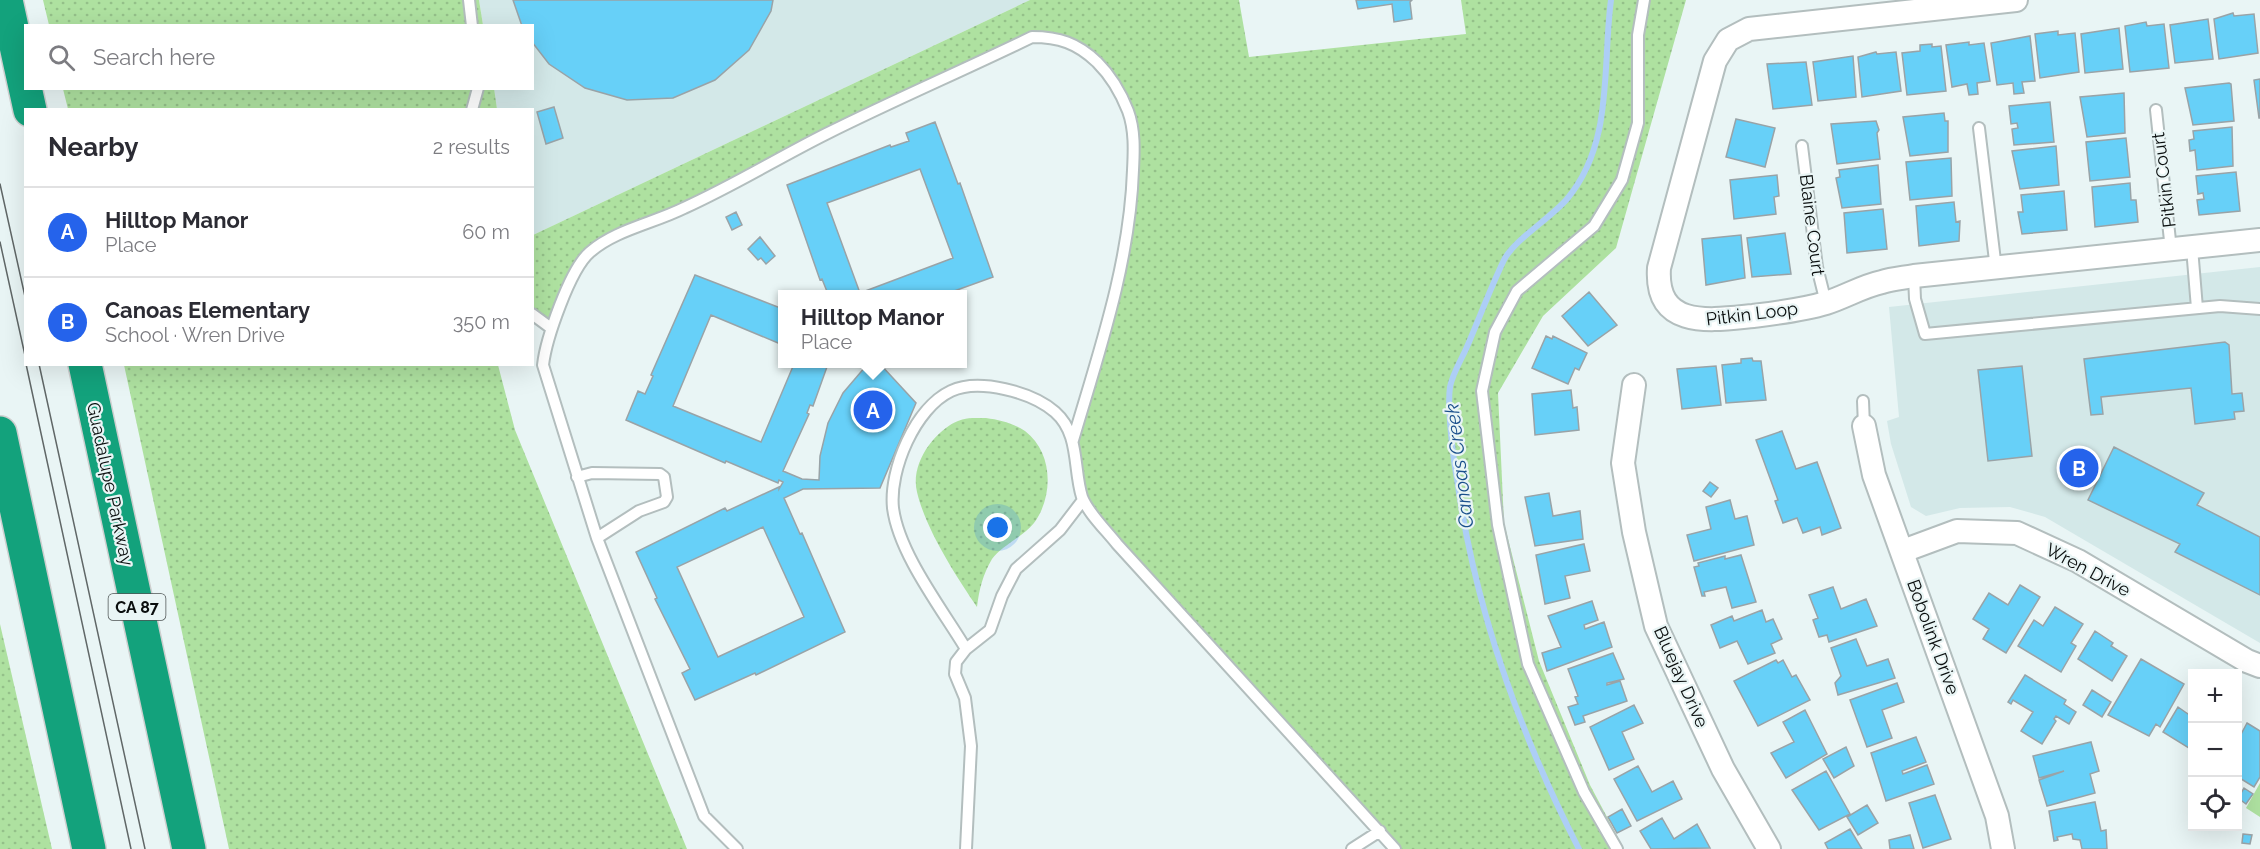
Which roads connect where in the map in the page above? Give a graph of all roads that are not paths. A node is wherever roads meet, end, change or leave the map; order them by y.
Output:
1 (6, 0) edge
2 (469, 0) edge
3 (1644, 0) edge
4 (2016, 0) edge
5 (472, 24) edge
6 (24, 82) edge
7 (26, 90) edge
8 (477, 90) edge
9 (30, 108) edge
10 (472, 108) edge
11 (2156, 110) dead end
12 (1979, 128) dead end
13 (1803, 146) dead end
14 (2260, 240) edge
15 (2182, 249) junction
16 (1996, 269) junction
17 (1914, 276) junction
18 (1826, 303) junction
19 (2197, 308) junction
20 (2260, 309) edge
21 (534, 315) edge
22 (551, 328) junction
23 (85, 366) edge
24 (1634, 385) dead end
25 (1863, 401) dead end
26 (1864, 426) joint
27 (0, 433) edge
28 (1074, 440) junction
29 (577, 477) junction
30 (1083, 500) junction
31 (597, 538) junction
32 (1903, 551) junction
33 (966, 649) junction
34 (2260, 666) edge
35 (1380, 831) junction
36 (89, 849) edge
37 (189, 849) edge
38 (737, 849) edge
39 (966, 849) edge
40 (1353, 849) edge
41 (1395, 849) edge
42 (1617, 849) edge
43 (1769, 849) edge
44 (2003, 849) edge

1 - 6 highway
2 - 5 lane
3 - 42 lane
4 - 18 street, Pitkin Loop
7 - 9 highway
8 - 10 lane
11 - 15 lane, Pitkin Court
12 - 16 lane
13 - 18 lane, Blaine Court
14 - 15 street, Pitkin Loop
15 - 16 street, Pitkin Loop
15 - 19 lane, Pitkin Court
16 - 17 street, Pitkin Loop
17 - 18 street, Pitkin Loop
17 - 19 lane
19 - 20 lane
21 - 22 lane
22 - 28 lane
22 - 29 lane
23 - 37 highway, Guadalupe Parkway / CA 87
24 - 43 street, Bluejay Drive
25 - 26 lane
26 - 32 street, Bobolink Drive
27 - 36 highway
28 - 30 lane
28 - 33 lane
29 - 31 lane
29 - 31 lane
30 - 33 lane
30 - 35 lane
31 - 38 lane
32 - 34 street, Wren Drive
32 - 44 street, Bobolink Drive
33 - 39 lane
35 - 40 lane
35 - 41 lane

